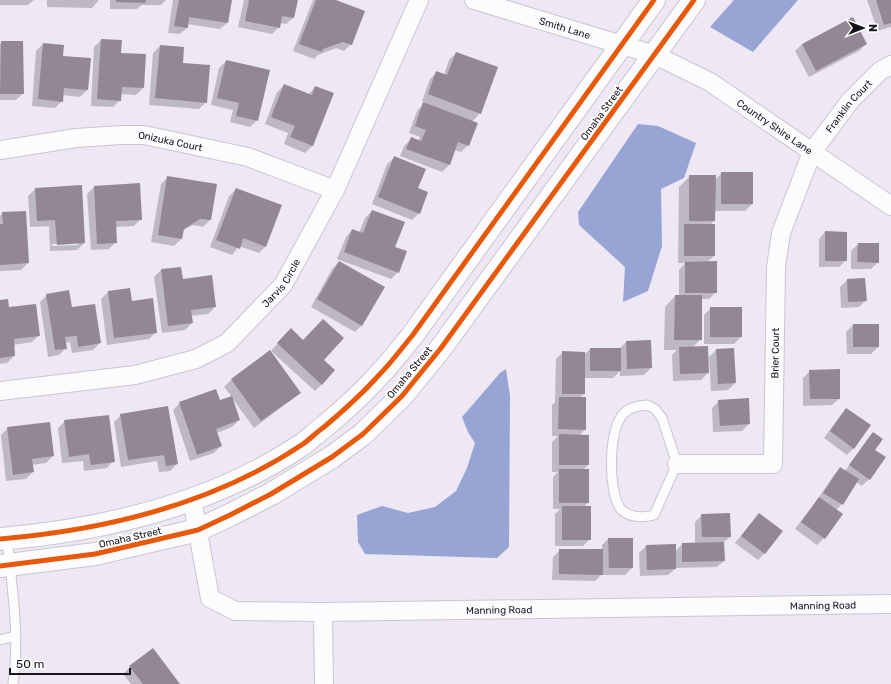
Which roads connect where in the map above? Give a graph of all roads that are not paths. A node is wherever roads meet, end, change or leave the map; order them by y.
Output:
1 (419, 0) edge
2 (474, 0) edge
3 (654, 0) edge
4 (694, 0) edge
5 (622, 45) junction
6 (655, 55) junction
7 (891, 65) edge
8 (0, 150) edge
9 (812, 152) junction
10 (335, 190) junction
11 (891, 206) edge
12 (0, 391) edge
13 (677, 464) junction
14 (192, 500) junction
15 (198, 530) junction
16 (3, 539) edge
17 (5, 566) edge
18 (891, 604) edge
19 (324, 612) junction
20 (16, 636) junction
21 (0, 640) edge
22 (13, 684) edge
23 (324, 684) edge

1 - 10 street, Jarvis Circle
2 - 5 street, Smith Lane
3 - 5 main road, Omaha Street
4 - 6 main road, Omaha Street
5 - 6 street, Smith Lane
5 - 14 main road, Omaha Street
6 - 9 street, Country Shire Lane
6 - 15 main road, Omaha Street
7 - 9 street, Franklin Court
8 - 10 street, Onizuka Court
9 - 11 street, Country Shire Lane
9 - 13 street, Brier Court
10 - 12 street, Jarvis Circle
13 - 13 lane
14 - 15 street, Manning Road
14 - 16 main road, Omaha Street
15 - 17 main road, Omaha Street
15 - 19 street, Manning Road
16 - 17 lane
17 - 20 lane
18 - 19 street, Manning Road
19 - 23 street
20 - 21 lane
20 - 22 lane

